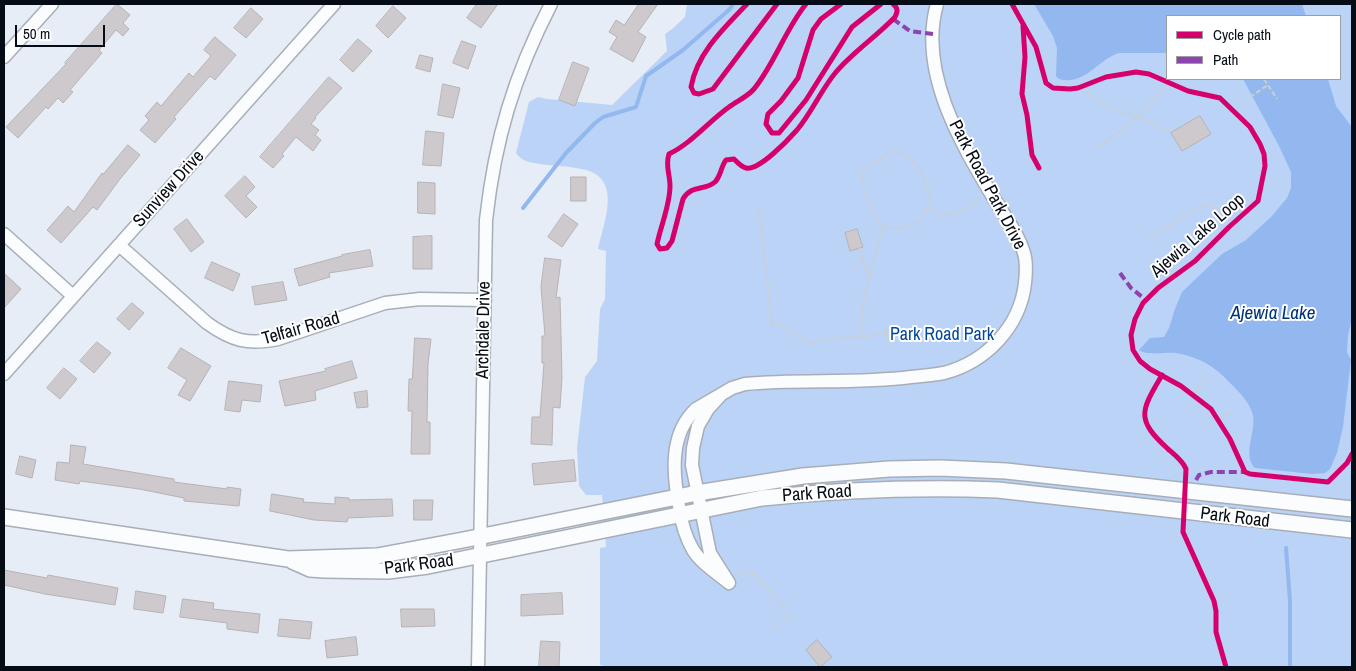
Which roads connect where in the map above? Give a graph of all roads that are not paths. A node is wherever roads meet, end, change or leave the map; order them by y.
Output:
1 (52, 4) edge
2 (334, 4) edge
3 (551, 4) edge
4 (937, 4) edge
5 (4, 57) edge
6 (4, 234) edge
7 (119, 244) junction
8 (73, 296) junction
9 (485, 300) junction
10 (4, 374) edge
11 (720, 396) junction
12 (697, 493) junction
13 (677, 497) junction
14 (1352, 509) edge
15 (701, 511) junction
16 (680, 515) junction
17 (4, 517) edge
18 (1352, 530) edge
19 (480, 537) junction
20 (479, 557) junction
21 (288, 559) junction
22 (478, 667) edge

1 - 5 street
2 - 7 street, Sunview Drive
3 - 9 street, Archdale Drive
4 - 11 street, Park Road Park Drive
6 - 8 street
7 - 8 street, Sunview Drive
7 - 9 street, Telfair Road
8 - 10 street, Sunview Drive
9 - 19 street, Archdale Drive
11 - 12 street, Park Road Park Drive
11 - 13 street, Park Road Park Drive
12 - 13 main road, Park Road
12 - 14 main road, Park Road
12 - 15 street, Park Road Park Drive
13 - 16 street, Park Road Park Drive
13 - 19 main road, Park Road
15 - 16 main road, Park Road
15 - 16 street, Park Road Park Drive
15 - 18 main road, Park Road
16 - 20 main road, Park Road
17 - 21 main road, Park Road
19 - 20 street, Archdale Drive
19 - 21 main road, Park Road
20 - 21 main road, Park Road
20 - 22 street, Archdale Drive

